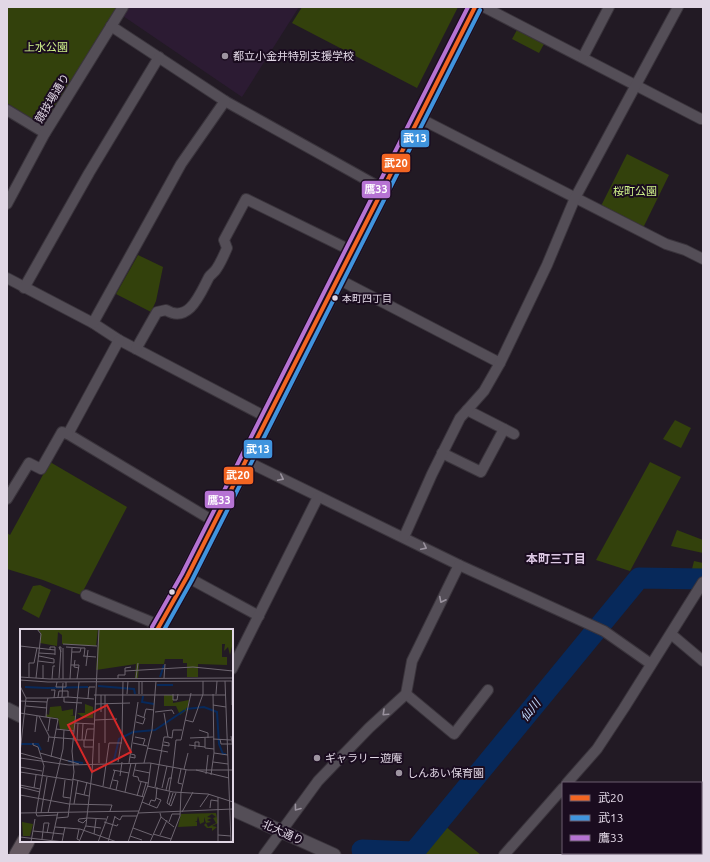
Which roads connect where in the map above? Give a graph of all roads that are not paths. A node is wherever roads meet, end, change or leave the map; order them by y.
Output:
1 (123, 7) edge
2 (475, 7) edge
3 (484, 7) edge
4 (609, 7) edge
5 (678, 7) edge
6 (111, 26) junction
7 (159, 57) junction
8 (583, 58) junction
9 (635, 85) junction
10 (225, 101) junction
11 (7, 110) edge
12 (419, 118) junction
13 (701, 119) dead end
14 (45, 133) junction
15 (383, 189) junction
16 (575, 198) junction
17 (7, 204) edge
18 (352, 251) junction
19 (703, 259) edge
20 (7, 278) edge
21 (338, 279) junction
22 (24, 288) junction
23 (93, 323) junction
24 (119, 340) junction
25 (136, 349) junction
26 (500, 363) junction
27 (467, 410) junction
28 (268, 418) junction
29 (504, 429) junction
30 (68, 434) junction
31 (514, 434) dead end
32 (442, 453) junction
33 (246, 461) junction
34 (318, 497) junction
35 (7, 499) edge
36 (215, 522) junction
37 (404, 537) junction
38 (459, 565) junction
39 (187, 577) junction
40 (702, 584) edge
41 (86, 595) dead end
42 (258, 616) junction
43 (158, 628) edge
44 (671, 634) junction
45 (703, 661) edge
46 (651, 664) junction
47 (233, 667) edge
48 (488, 690) dead end
49 (406, 694) junction
50 (7, 710) edge
51 (20, 716) edge
52 (568, 782) edge
53 (562, 789) edge
54 (233, 809) edge
55 (280, 831) junction
56 (25, 842) edge
57 (18, 855) edge
58 (264, 855) edge
59 (334, 855) edge
60 (504, 855) edge

1 - 6 street, 競技場通り
2 - 12 main road
3 - 8 street
4 - 8 street
5 - 9 street
6 - 7 street
6 - 14 street, 競技場通り
7 - 10 street
7 - 22 street
8 - 9 street
9 - 13 street
9 - 16 street
10 - 15 street
10 - 23 street
11 - 14 street
12 - 15 main road
12 - 16 street
14 - 17 street, 競技場通り
15 - 18 main road
16 - 19 street
16 - 26 street
18 - 21 main road
18 - 25 street
20 - 22 street
21 - 26 street
21 - 28 main road
22 - 23 street
23 - 24 street
24 - 25 street
24 - 30 street
25 - 28 street
26 - 27 street
27 - 29 street
27 - 32 street
28 - 33 main road
29 - 31 street
29 - 32 street
30 - 35 street
30 - 36 street
32 - 37 street
33 -> 34 street
33 - 36 main road
34 - 37 street
34 - 42 street
36 - 39 main road
37 -> 38 street
38 - 46 street
38 -> 49 street
39 - 42 street
39 - 43 main road
40 - 44 street
41 - 43 street
42 - 47 street
44 - 45 street
44 - 46 street
46 - 52 street
48 - 49 street
49 -> 55 street
50 - 51 street
53 - 60 street
54 - 55 street, 北大通り
55 - 58 street
55 - 59 street, 北大通り
56 - 57 main road

